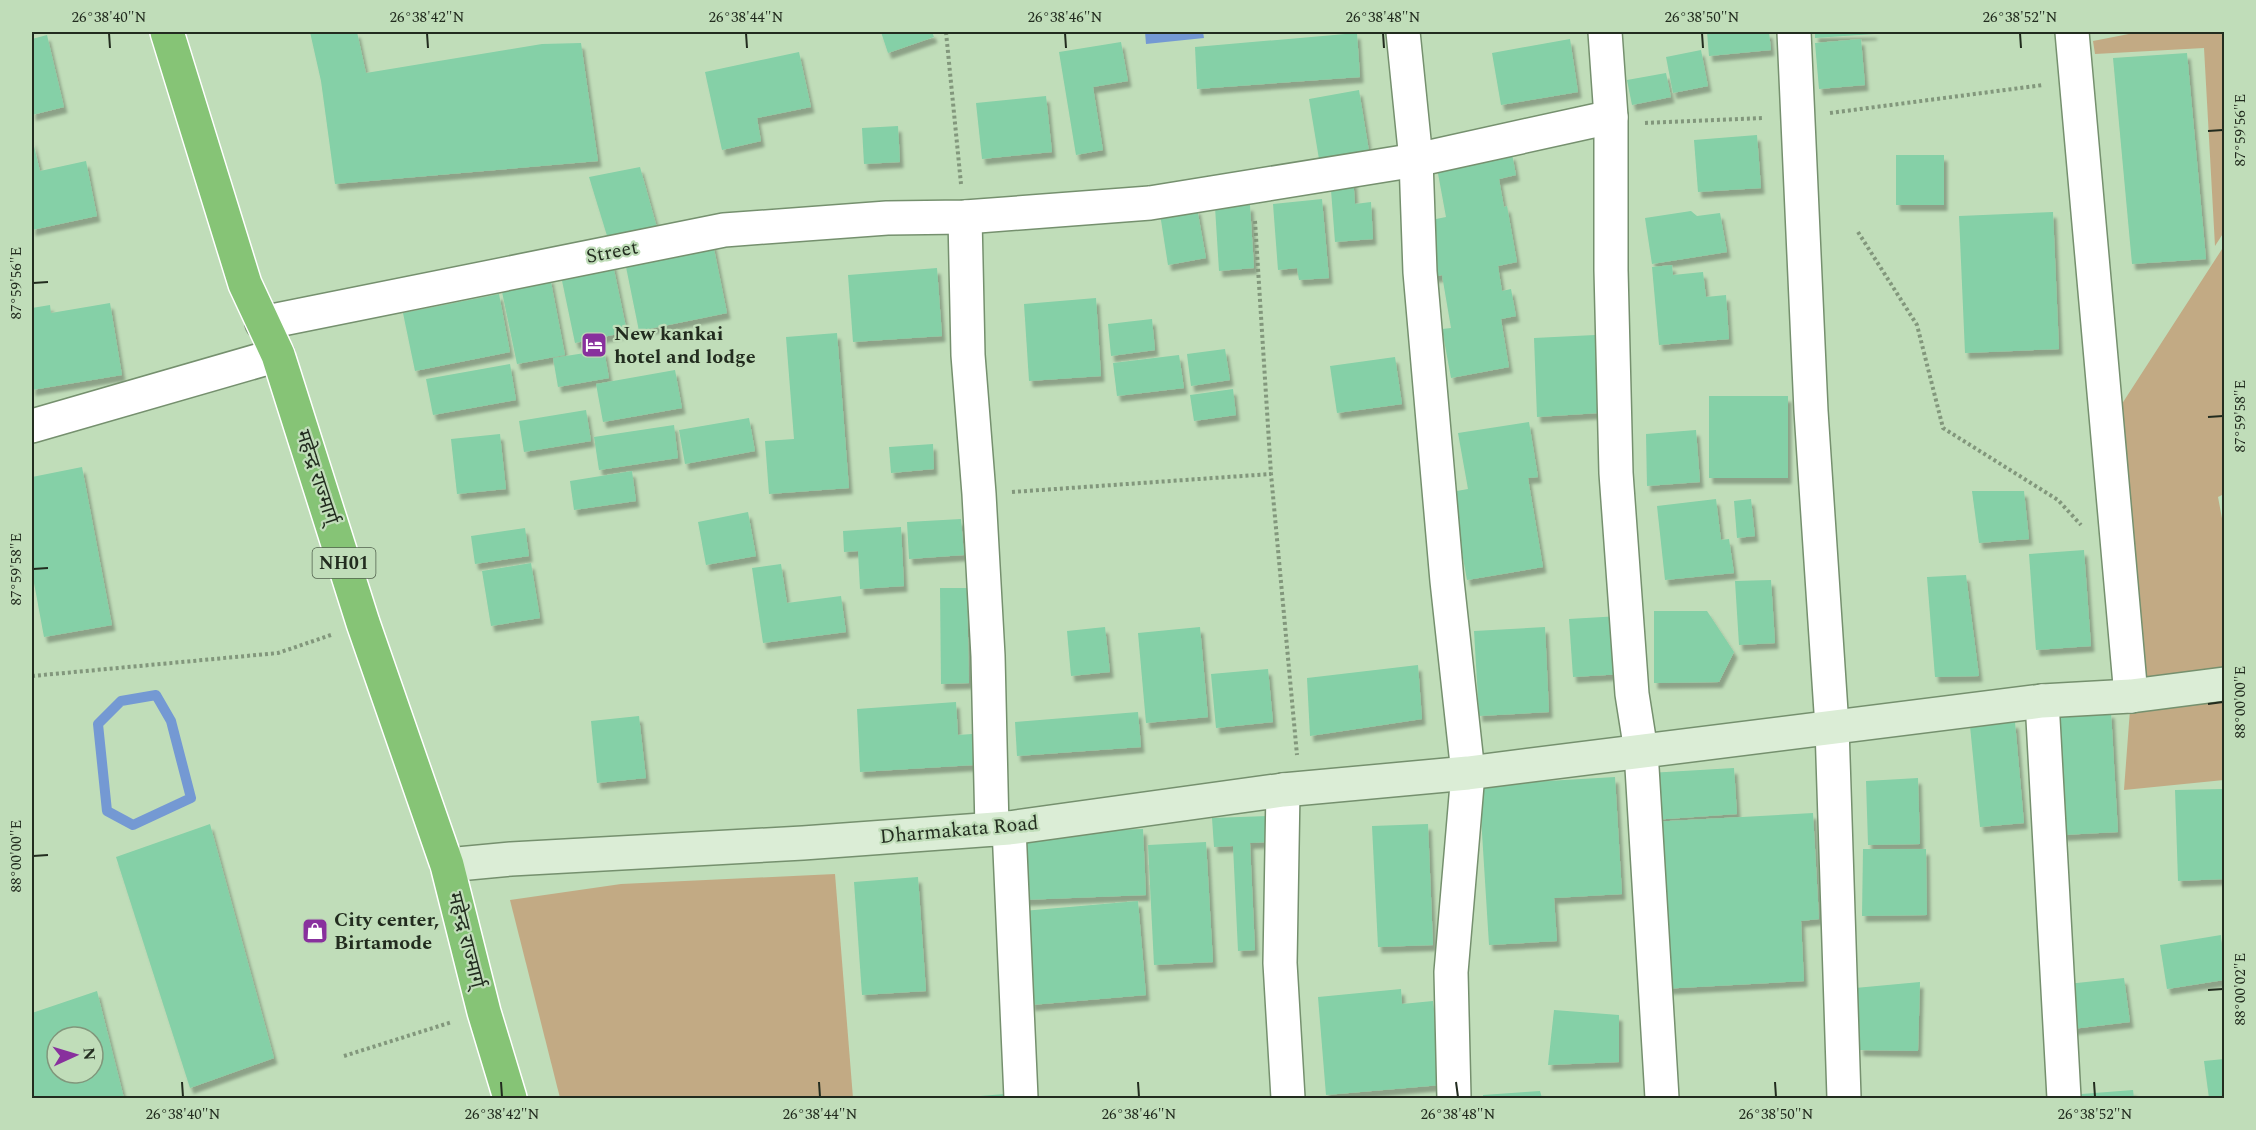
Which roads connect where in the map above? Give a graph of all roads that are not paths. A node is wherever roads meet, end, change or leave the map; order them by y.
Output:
1 (166, 32) edge
2 (1403, 32) edge
3 (1605, 32) edge
4 (1794, 32) edge
5 (2072, 32) edge
6 (1611, 117) junction
7 (1416, 160) junction
8 (965, 218) junction
9 (262, 323) junction
10 (279, 355) junction
11 (32, 426) edge
12 (2224, 684) edge
13 (2131, 696) junction
14 (2042, 701) junction
15 (1832, 727) junction
16 (1641, 751) junction
17 (1468, 773) junction
18 (1291, 789) junction
19 (1000, 828) junction
20 (447, 865) junction
21 (510, 1098) edge
22 (1021, 1098) edge
23 (1288, 1098) edge
24 (1454, 1098) edge
25 (1662, 1098) edge
26 (1844, 1098) edge
27 (2064, 1098) edge

1 - 9 highway, महेन्द्र राज्मार्ग् / NH01
2 - 7 street
3 - 6 street
4 - 15 street
5 - 13 street
6 - 7 street, Street
6 - 16 street
7 - 8 street, Street
7 - 17 street
8 - 9 street, Street
8 - 19 street
9 - 10 highway, महेन्द्र राज्मार्ग् / NH01
10 - 11 street
10 - 20 highway, महेन्द्र राज्मार्ग् / NH01
12 - 13 street, Dharmakata Road
13 - 14 street, Dharmakata Road
14 - 15 street, Dharmakata Road
14 - 27 street
15 - 16 street, Dharmakata Road
15 - 26 street
16 - 17 street, Dharmakata Road
16 - 25 street
17 - 18 street, Dharmakata Road
17 - 24 street
18 - 19 street, Dharmakata Road
18 - 23 street
19 - 20 street, Dharmakata Road
19 - 22 street
20 - 21 highway, महेन्द्र राज्मार्ग् / NH01

